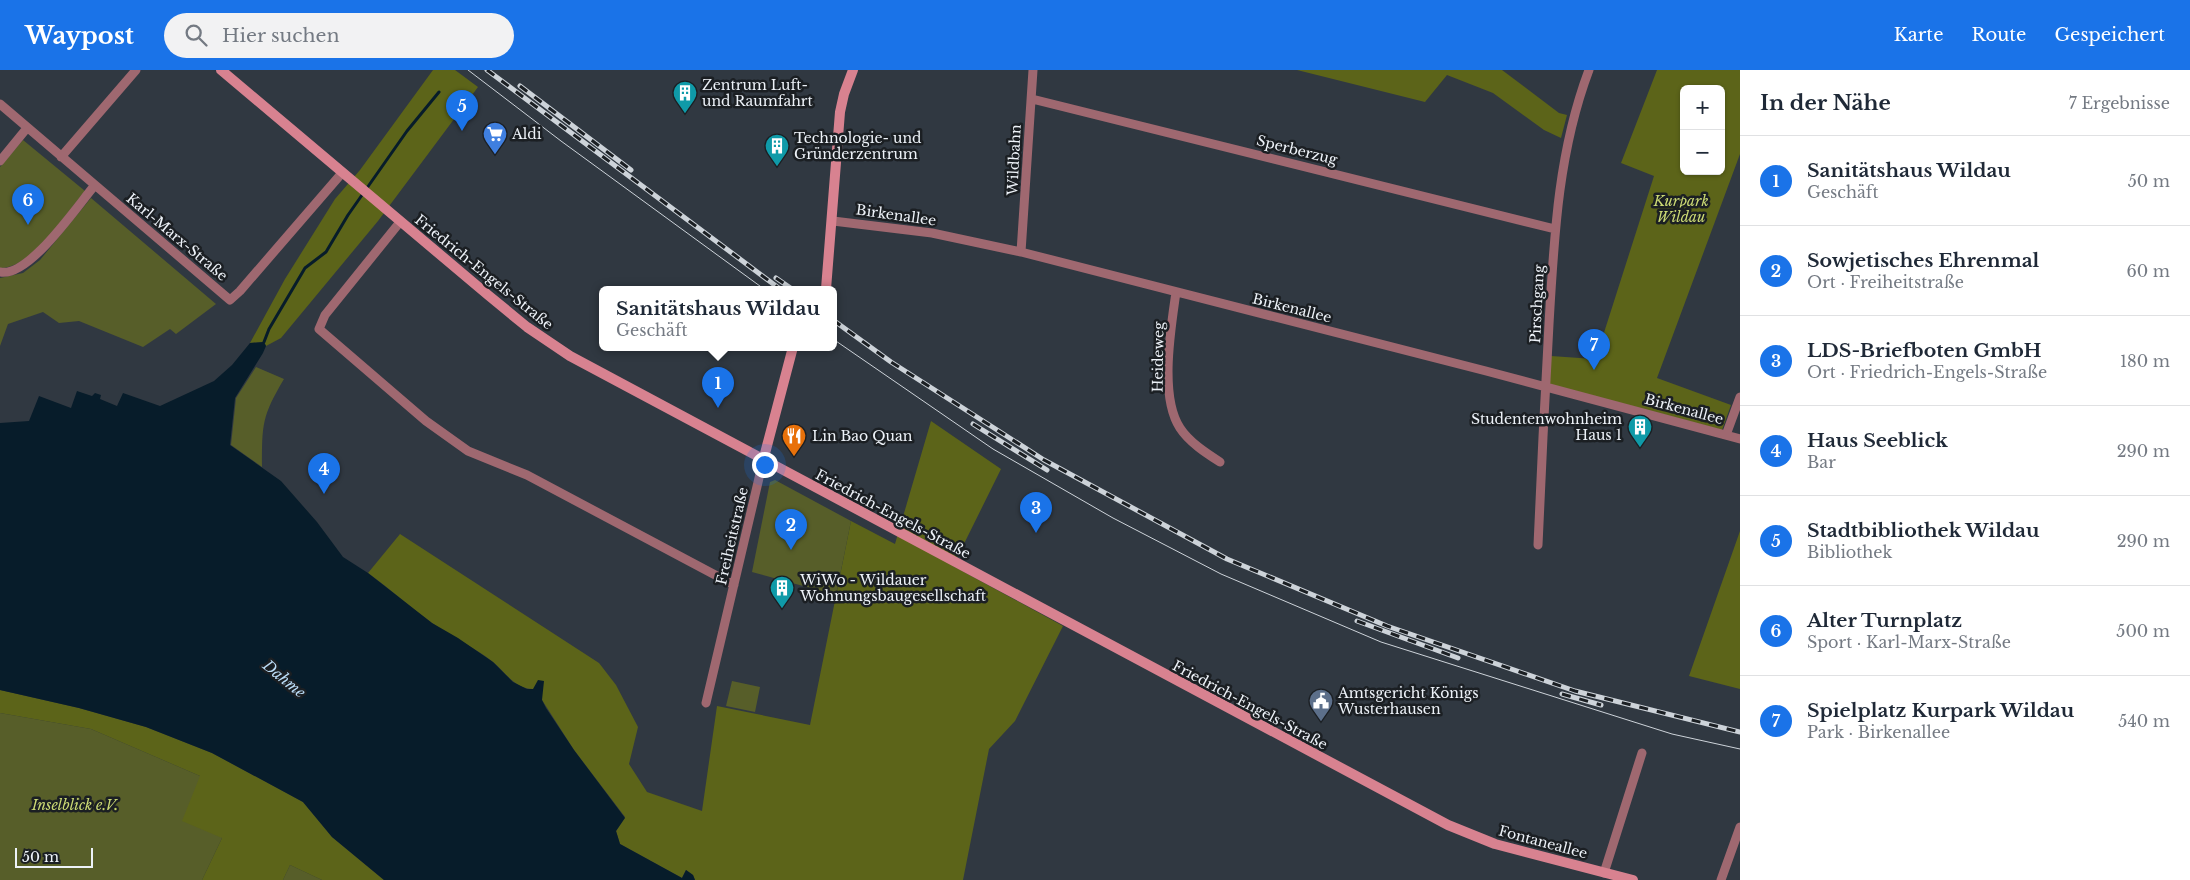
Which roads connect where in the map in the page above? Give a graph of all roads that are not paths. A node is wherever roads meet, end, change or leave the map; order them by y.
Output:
1 (136, 70) edge
2 (220, 70) edge
3 (853, 70) edge
4 (1034, 70) edge
5 (1589, 70) edge
6 (1032, 99) junction
7 (0, 104) edge
8 (27, 128) junction
9 (61, 156) junction
10 (0, 161) edge
11 (345, 176) junction
12 (94, 185) junction
13 (833, 221) junction
14 (400, 222) junction
15 (1555, 229) junction
16 (1021, 252) junction
17 (0, 272) edge
18 (826, 286) edge
19 (1176, 292) junction
20 (792, 351) edge
21 (1546, 386) junction
22 (1740, 397) edge
23 (1726, 435) junction
24 (1740, 438) edge
25 (763, 461) junction
26 (1220, 462) dead end
27 (1538, 544) dead end
28 (734, 586) junction
29 (706, 703) dead end
30 (1642, 753) dead end
31 (1448, 825) joint
32 (1740, 827) edge
33 (1604, 873) junction
34 (1633, 880) edge
35 (1721, 880) edge

1 - 9 street
2 - 11 main road
3 - 13 main road
4 - 6 street, Wildbahn
5 - 15 street, Pirschgang
6 - 15 street, Sperberzug
6 - 16 street, Wildbahn
7 - 8 street, Karl-Marx-Straße
8 - 9 street, Karl-Marx-Straße
8 - 10 street
9 - 12 street, Karl-Marx-Straße
11 - 12 street, Karl-Marx-Straße
11 - 14 main road, Friedrich-Engels-Straße
12 - 17 street
13 - 16 street, Birkenallee
13 - 18 main road
14 - 25 main road, Friedrich-Engels-Straße
14 - 28 street, Friedrich-Engels-Straße
15 - 21 street, Pirschgang
16 - 19 street, Birkenallee
19 - 21 street, Birkenallee
19 - 26 street, Heideweg
20 - 25 main road, Freiheitstraße
21 - 23 street, Birkenallee
21 - 27 street, Pirschgang
22 - 23 street
23 - 24 street, Birkenallee
25 - 28 street, Freiheitstraße
25 - 31 main road, Friedrich-Engels-Straße
28 - 29 street, Freiheitstraße
30 - 33 street
31 - 33 main road, Fontaneallee
32 - 35 street
33 - 34 main road, Fontaneallee

